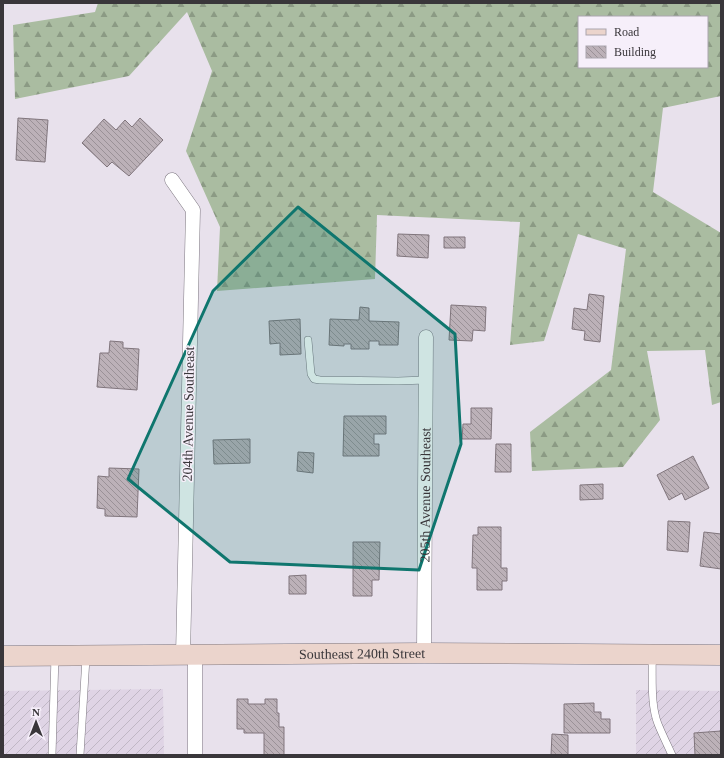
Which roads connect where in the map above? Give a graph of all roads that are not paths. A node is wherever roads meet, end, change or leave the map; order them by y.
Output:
1 (172, 180) dead end
2 (426, 337) dead end
3 (308, 340) dead end
4 (426, 380) junction
5 (424, 653) junction
6 (86, 655) junction
7 (189, 655) junction
8 (652, 655) junction
9 (721, 655) edge
10 (3, 656) edge
11 (54, 656) junction
12 (52, 755) edge
13 (80, 755) edge
14 (195, 755) edge
15 (672, 755) edge

1 - 7 street, 204th Avenue Southeast
2 - 4 street, 205th Avenue Southeast
3 - 4 lane
4 - 5 street, 205th Avenue Southeast
5 - 7 main road, Southeast 240th Street
5 - 8 main road, Southeast 240th Street
6 - 7 main road, Southeast 240th Street
6 - 11 main road, Southeast 240th Street
6 - 13 lane
7 - 14 street, 204th Avenue Southeast
8 - 9 main road, Southeast 240th Street
8 - 15 lane
10 - 11 main road, Southeast 240th Street
11 - 12 lane

